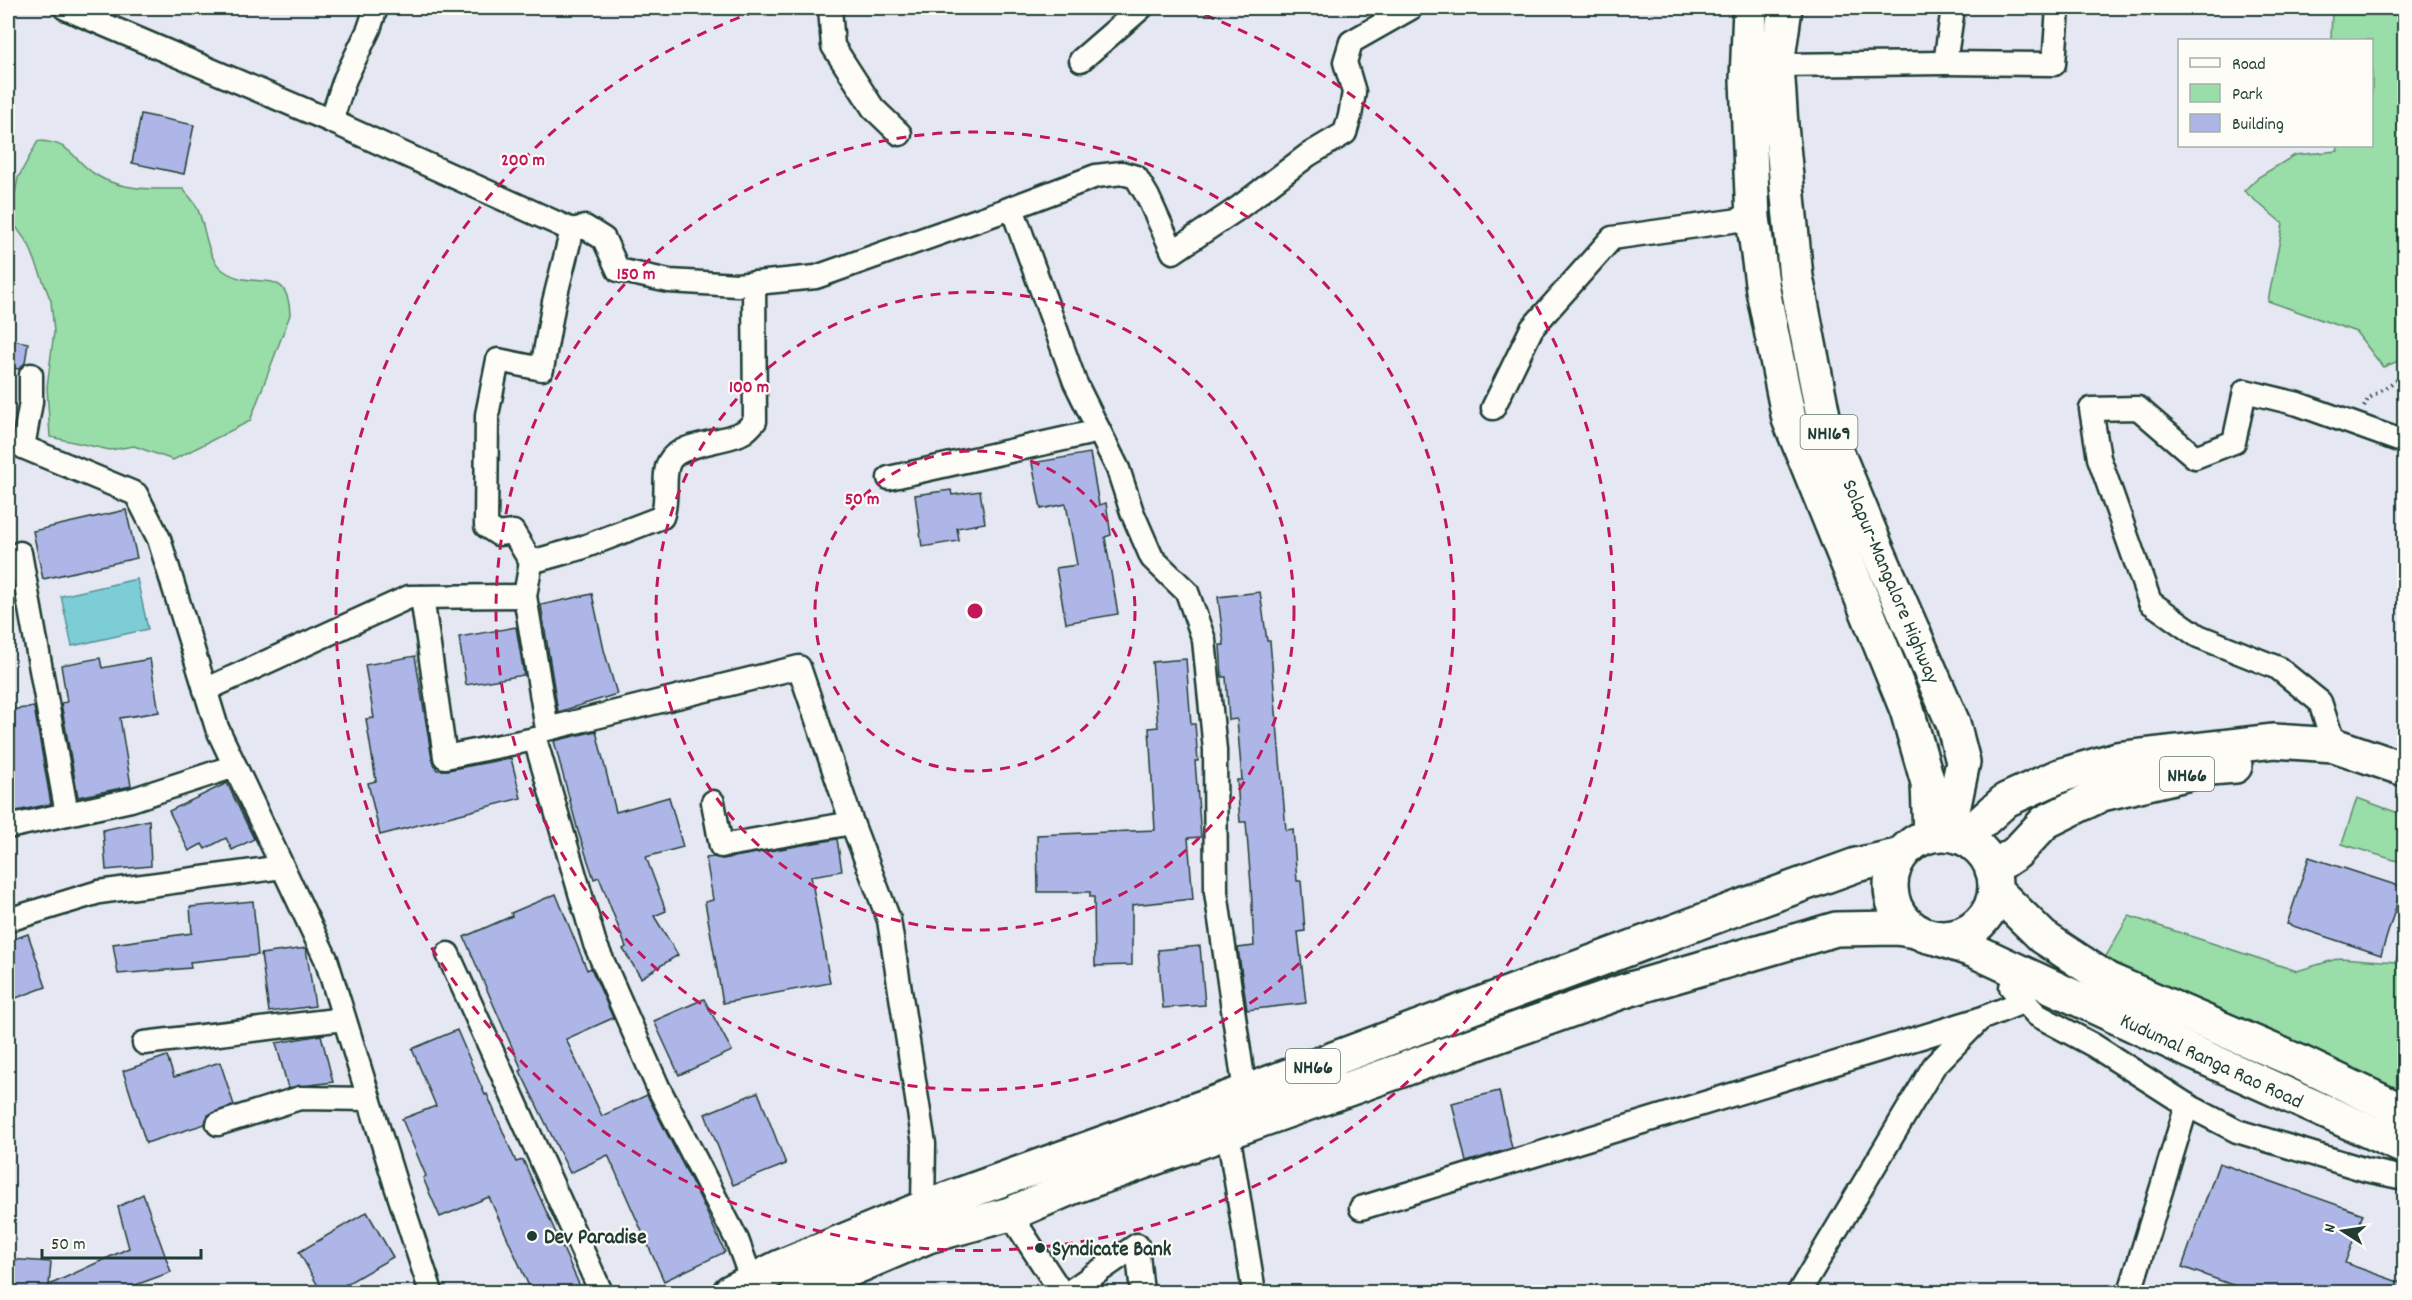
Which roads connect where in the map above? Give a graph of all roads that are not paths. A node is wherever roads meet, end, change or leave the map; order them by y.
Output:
1 (65, 8) edge
2 (376, 8) edge
3 (830, 8) edge
4 (1141, 8) edge
5 (1411, 8) edge
6 (1750, 8) edge
7 (1785, 8) edge
8 (1953, 8) edge
9 (2058, 8) edge
10 (1081, 60) dead end
11 (1945, 63) junction
12 (1777, 66) junction
13 (331, 121) junction
14 (900, 134) dead end
15 (1012, 208) junction
16 (1753, 218) junction
17 (572, 230) junction
18 (754, 283) junction
19 (31, 375) dead end
20 (1492, 408) dead end
21 (1099, 431) junction
22 (2404, 442) edge
23 (888, 478) dead end
24 (20, 553) dead end
25 (531, 562) junction
26 (525, 596) junction
27 (422, 597) junction
28 (205, 690) junction
29 (2334, 745) junction
30 (235, 766) junction
31 (2404, 769) edge
32 (2404, 787) edge
33 (713, 802) dead end
34 (67, 814) junction
35 (852, 823) junction
36 (8, 827) edge
37 (1948, 836) junction
38 (1901, 855) junction
39 (282, 867) junction
40 (1994, 880) junction
41 (8, 920) edge
42 (1928, 935) junction
43 (448, 954) dead end
44 (2023, 986) junction
45 (344, 1019) junction
46 (1980, 1019) junction
47 (144, 1043) dead end
48 (1245, 1092) junction
49 (369, 1099) junction
50 (2187, 1105) junction
51 (2404, 1112) edge
52 (218, 1124) dead end
53 (1228, 1132) junction
54 (2404, 1147) edge
55 (2404, 1178) edge
56 (923, 1208) junction
57 (1362, 1208) dead end
58 (1010, 1214) junction
59 (741, 1287) edge
60 (431, 1293) edge
61 (601, 1293) edge
62 (798, 1293) edge
63 (1061, 1293) edge
64 (1069, 1293) edge
65 (1142, 1293) edge
66 (1254, 1293) edge
67 (1799, 1293) edge
68 (2130, 1293) edge

1 - 13 street
2 - 13 street
3 - 14 street
4 - 10 street
5 - 15 street
6 - 16 main road, NH169
7 - 12 main road, Solapur-Mangalore Highway / NH169
8 - 11 street
9 - 11 street
11 - 12 street
12 - 37 main road, Solapur-Mangalore Highway / NH169
13 - 17 street
15 - 18 street
15 - 21 street
16 - 20 street
16 - 37 main road, NH169
17 - 18 street
17 - 25 street
18 - 25 street
19 - 28 street
21 - 23 street
21 - 48 street
22 - 29 street
24 - 34 street
25 - 26 street
26 - 27 street
26 - 35 street
27 - 28 street
27 - 59 street
28 - 30 street
29 - 31 main road, NH66
29 - 37 main road, NH66
30 - 34 street
30 - 39 street
32 - 40 main road, NH66
33 - 35 street
34 - 36 street
35 - 56 street
37 - 38 main road, NH66
37 - 40 main road
38 - 42 main road
38 - 48 main road, NH66
39 - 41 street
39 - 45 street
40 - 42 main road, NH66
40 - 51 main road
42 - 44 main road, Kudumal Ranga Rao Road
42 - 53 main road, NH66
43 - 61 street
44 - 46 street
44 - 50 street
44 - 54 main road, Kudumal Ranga Rao Road
45 - 47 street
45 - 49 street
46 - 57 street
46 - 67 street
48 - 56 main road, NH66
49 - 52 street
49 - 60 street
50 - 55 street
50 - 68 street
53 - 58 main road, NH66
53 - 66 street
56 - 59 main road, NH66
58 - 62 main road, NH66
58 - 63 street
64 - 65 street

